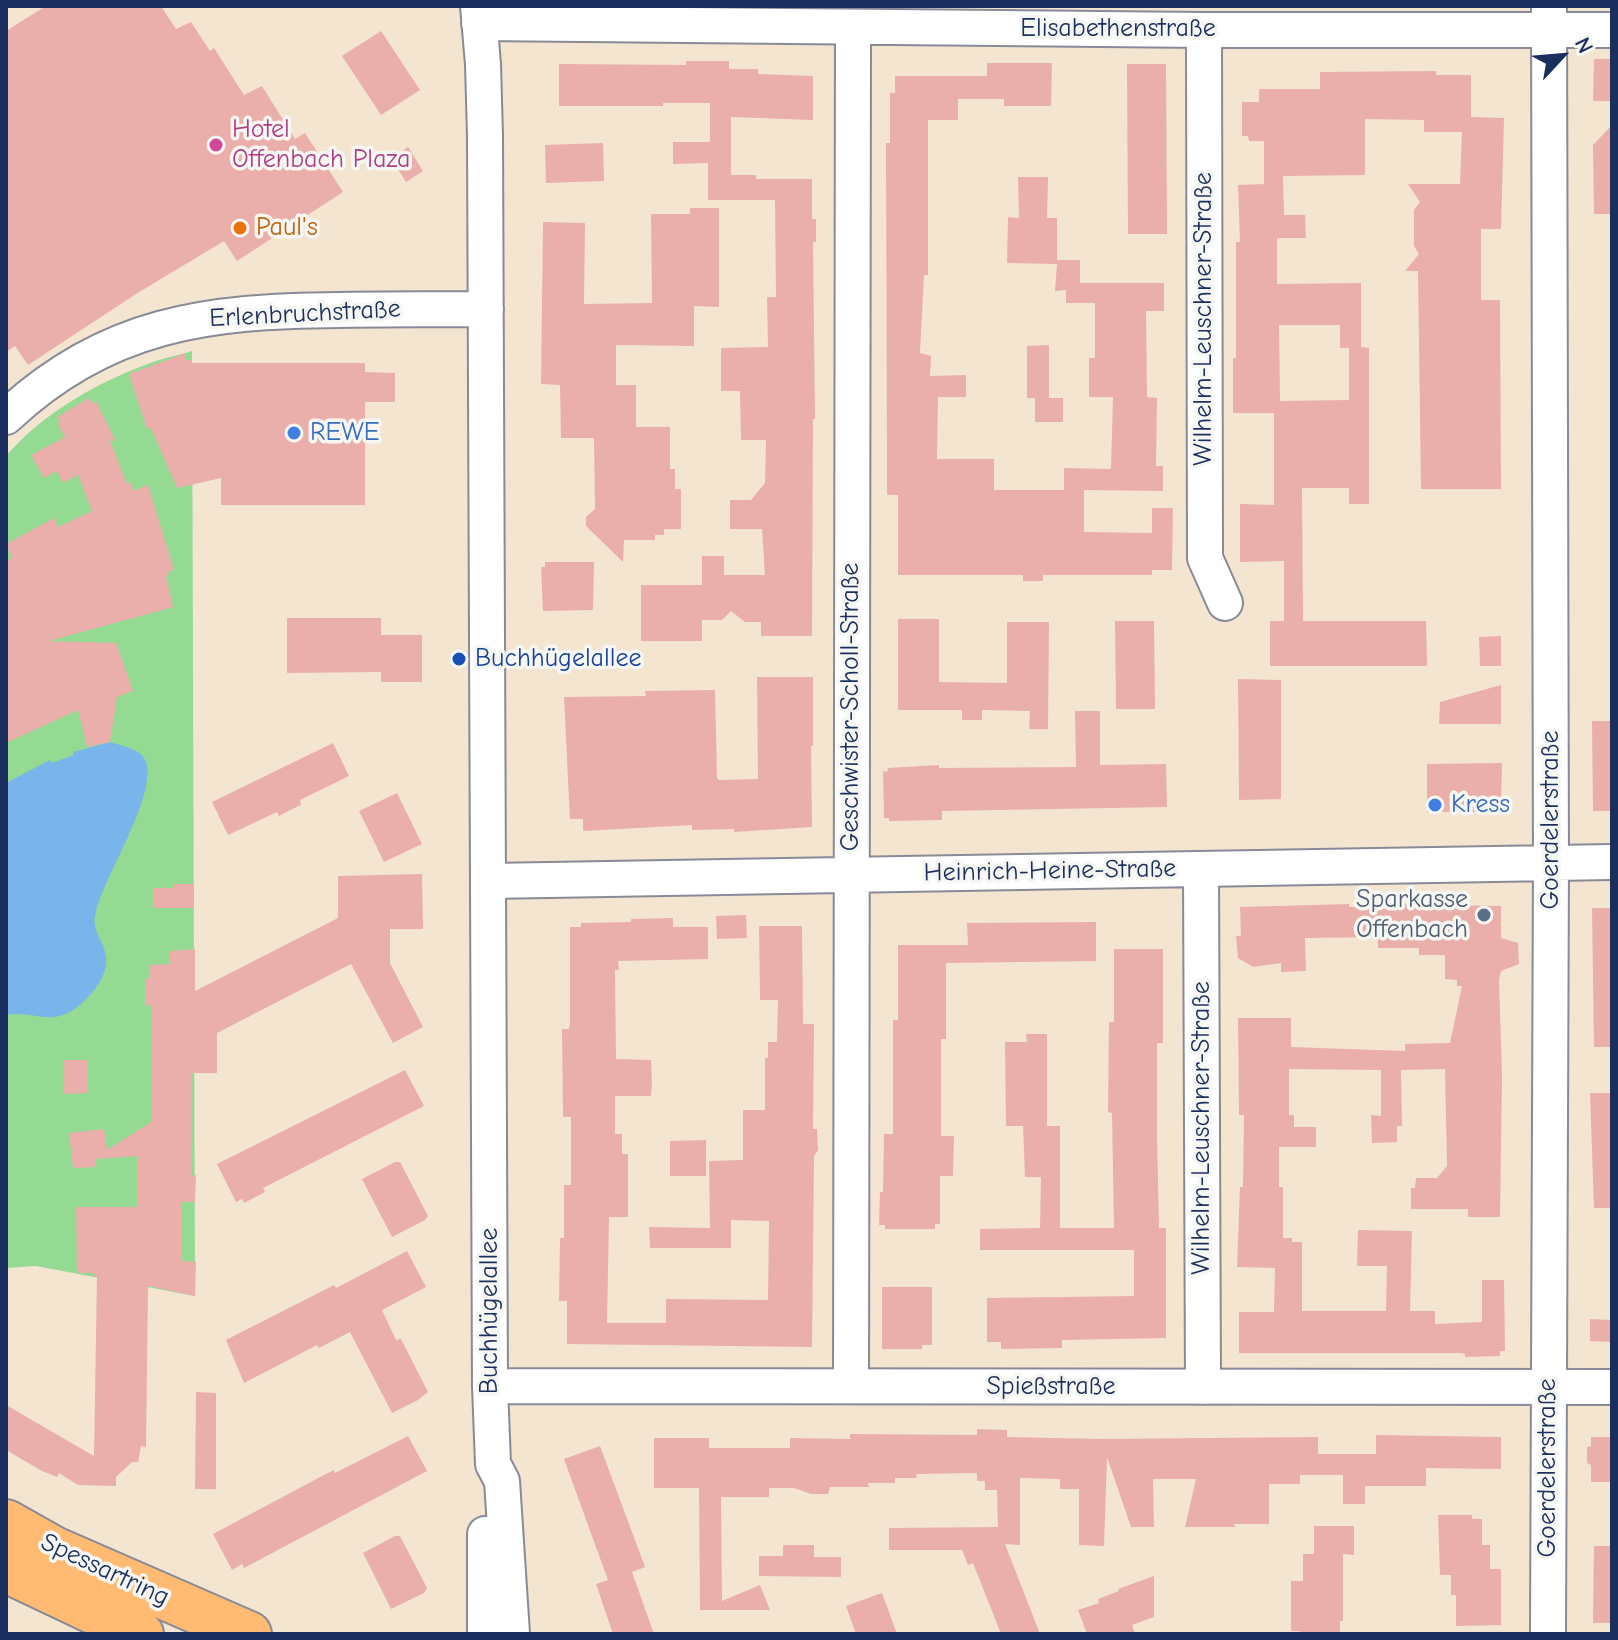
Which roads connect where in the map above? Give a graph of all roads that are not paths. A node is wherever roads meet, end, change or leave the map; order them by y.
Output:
1 (478, 15) edge
2 (1549, 18) edge
3 (853, 27) junction
4 (1204, 30) junction
5 (1612, 30) edge
6 (486, 309) junction
7 (6, 417) edge
8 (1225, 603) dead end
9 (1612, 862) edge
10 (1551, 863) junction
11 (1201, 869) junction
12 (851, 875) junction
13 (489, 881) junction
14 (490, 1386) junction
15 (851, 1386) junction
16 (1203, 1387) junction
17 (1548, 1387) junction
18 (1612, 1387) edge
19 (493, 1464) junction
20 (6, 1522) edge
21 (6, 1570) edge
22 (141, 1634) edge
23 (249, 1634) edge
24 (485, 1634) edge
25 (512, 1634) edge
26 (1548, 1634) edge

1 - 3 street, Elisabethenstraße
1 - 6 street, Buchhügelallee
2 - 4 street, Elisabethenstraße
2 - 5 street, Elisabethenstraße
2 - 10 street, Goerdelerstraße
3 - 4 street, Elisabethenstraße
3 - 12 street, Geschwister-Scholl-Straße
4 - 8 street, Wilhelm-Leuschner-Straße
6 - 7 street, Erlenbruchstraße
6 - 13 street, Buchhügelallee
9 - 10 street, Heinrich-Heine-Straße
10 - 11 street, Heinrich-Heine-Straße
10 - 17 street, Goerdelerstraße
11 - 12 street, Heinrich-Heine-Straße
11 - 16 street, Wilhelm-Leuschner-Straße
12 - 13 street, Heinrich-Heine-Straße
12 - 15 street, Geschwister-Scholl-Straße
13 - 14 street, Buchhügelallee
14 - 15 street, Spießstraße
14 - 19 street, Buchhügelallee
15 - 16 street, Spießstraße
16 - 17 street, Spießstraße
17 - 18 street, Spießstraße
17 - 26 street, Goerdelerstraße
19 - 24 street, Buchhügelallee
19 - 25 street, Buchhügelallee
20 - 23 main road, Spessartring
21 - 22 main road, Spessartring

